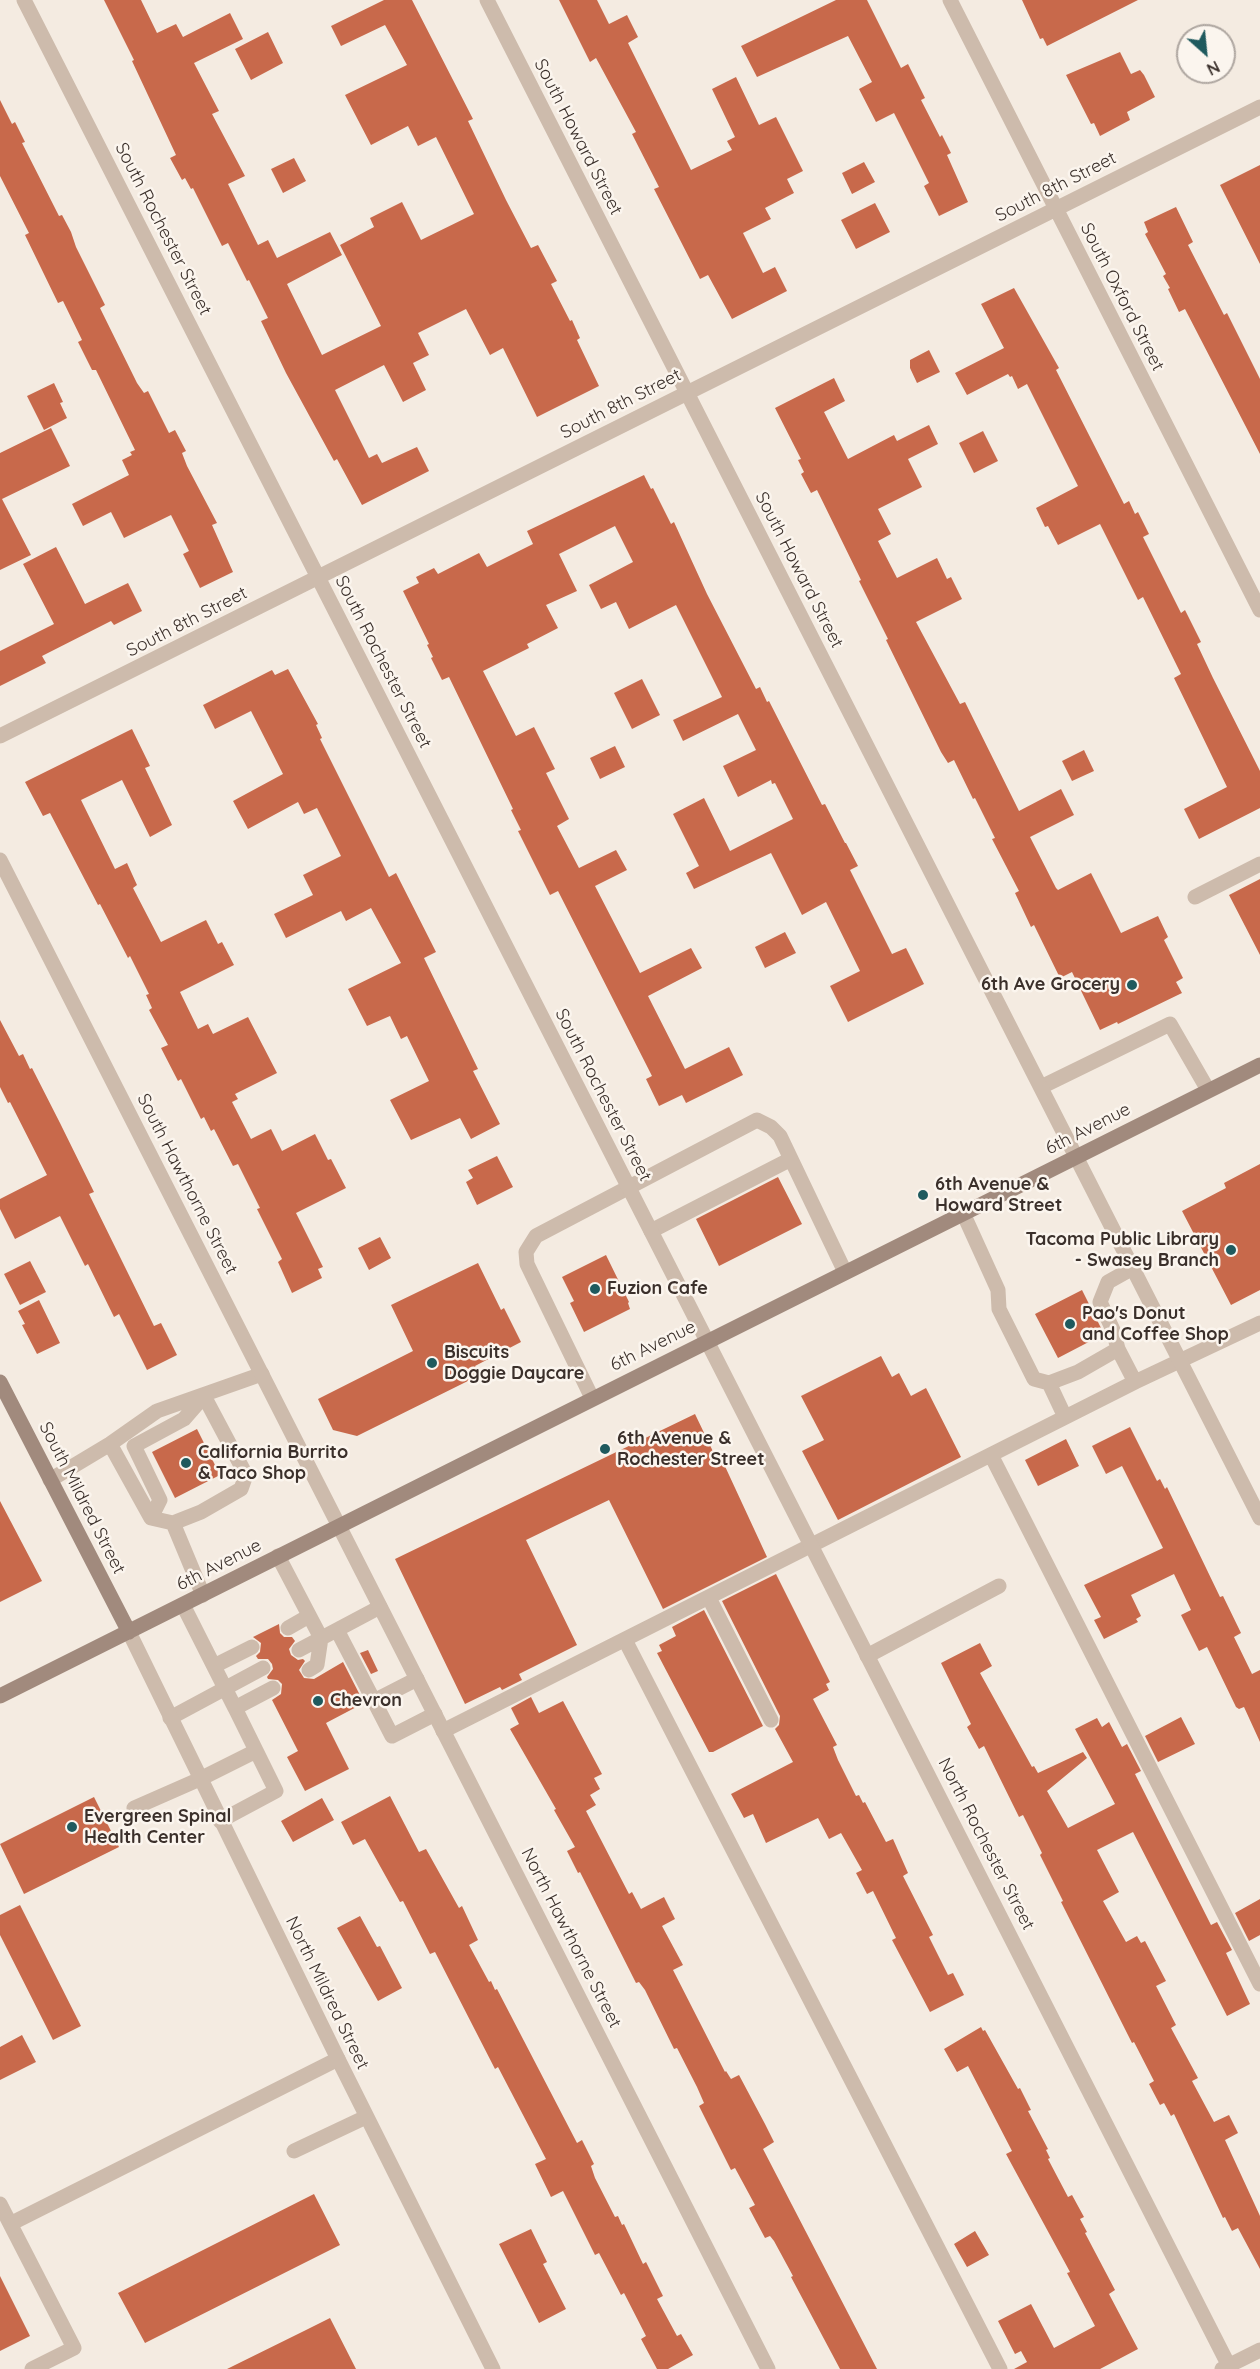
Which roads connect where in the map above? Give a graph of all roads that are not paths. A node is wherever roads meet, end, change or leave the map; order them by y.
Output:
1 (24, 0) edge
2 (487, 0) edge
3 (950, 0) edge
4 (1260, 107) edge
5 (1055, 209) junction
6 (687, 393) junction
7 (318, 578) junction
8 (1260, 610) edge
9 (0, 736) edge
10 (0, 860) edge
11 (1260, 864) edge
12 (1195, 897) dead end
13 (1260, 1065) edge
14 (1041, 1088) junction
15 (1208, 1090) junction
16 (1076, 1157) junction
17 (791, 1159) junction
18 (629, 1188) junction
19 (963, 1213) junction
20 (651, 1231) junction
21 (1133, 1268) junction
22 (845, 1272) junction
23 (1260, 1323) edge
24 (707, 1341) junction
25 (1118, 1349) junction
26 (1179, 1360) junction
27 (262, 1374) junction
28 (1135, 1382) junction
29 (1049, 1383) junction
30 (1, 1388) edge
31 (204, 1396) junction
32 (592, 1398) junction
33 (1065, 1417) junction
34 (110, 1444) junction
35 (991, 1455) junction
36 (51, 1480) junction
37 (151, 1518) junction
38 (1260, 1518) edge
39 (173, 1523) junction
40 (338, 1525) junction
41 (812, 1546) junction
42 (278, 1556) junction
43 (999, 1586) dead end
44 (203, 1595) junction
45 (709, 1598) junction
46 (183, 1605) junction
47 (380, 1607) junction
48 (309, 1616) junction
49 (288, 1628) dead end
50 (338, 1630) junction
51 (129, 1632) junction
52 (321, 1638) junction
53 (625, 1640) junction
54 (252, 1647) dead end
55 (299, 1650) dead end
56 (867, 1656) junction
57 (214, 1666) junction
58 (263, 1668) dead end
59 (309, 1670) dead end
60 (417, 1679) junction
61 (273, 1688) dead end
62 (226, 1689) junction
63 (0, 1696) edge
64 (374, 1701) junction
65 (235, 1708) junction
66 (435, 1714) junction
67 (170, 1718) junction
68 (771, 1720) dead end
69 (443, 1731) junction
70 (256, 1751) junction
71 (200, 1779) junction
72 (134, 1808) dead end
73 (220, 1821) junction
74 (1260, 1984) edge
75 (338, 2059) junction
76 (366, 2117) junction
77 (294, 2151) dead end
78 (0, 2204) edge
79 (12, 2223) junction
80 (1260, 2350) edge
81 (1226, 2367) edge
82 (32, 2369) edge
83 (493, 2369) edge
84 (768, 2369) edge
85 (1000, 2369) edge

1 - 7 street, South Rochester Street
2 - 6 street, South Howard Street
3 - 5 street, South Oxford Street
4 - 5 street, South 8th Street
5 - 6 street, South 8th Street
5 - 8 street, South Oxford Street
6 - 7 street, South 8th Street
6 - 14 street, South Howard Street
7 - 9 street, South 8th Street
7 - 18 street, South Rochester Street
10 - 27 street, South Hawthorne Street
11 - 12 street
13 - 15 main road, 6th Avenue
14 - 15 street
14 - 16 street, South Howard Street
15 - 16 main road, 6th Avenue
16 - 19 main road, 6th Avenue
16 - 21 street, South Howard Street
17 - 18 street
17 - 20 street
17 - 22 street
18 - 20 street, South Rochester Street
18 - 32 street
19 - 22 main road, 6th Avenue
19 - 29 street
20 - 24 street, South Rochester Street
21 - 25 street
21 - 26 street, South Howard Street
22 - 24 main road, 6th Avenue
23 - 26 street
24 - 32 main road, 6th Avenue
24 - 41 street, North Rochester Street
25 - 28 street
25 - 29 street
26 - 28 street
26 - 38 street, South Howard Street
27 - 31 street
27 - 40 street, South Hawthorne Street
28 - 33 street
29 - 33 street
30 - 36 main road, South Mildred Street
31 - 34 street
31 - 37 street
31 - 39 street
32 - 40 main road, 6th Avenue
33 - 35 street
34 - 36 street
34 - 37 street
35 - 41 street
35 - 74 street
36 - 51 main road, South Mildred Street
37 - 39 street
39 - 44 street
40 - 42 main road, 6th Avenue
40 - 47 street, North Hawthorne Street
41 - 45 street
41 - 56 street, North Rochester Street
42 - 44 main road, 6th Avenue
42 - 48 street
43 - 56 street
44 - 46 main road, 6th Avenue
45 - 53 street
45 - 68 street
46 - 51 main road, 6th Avenue
46 - 57 street
47 - 50 street
47 - 60 street, North Hawthorne Street
48 - 49 street
48 - 52 street
50 - 52 street
50 - 64 street
51 - 63 main road, 6th Avenue
51 - 67 street, North Mildred Street
52 - 55 street
52 - 59 street
53 - 69 street
53 - 85 street
54 - 57 street
56 - 81 street, North Rochester Street
57 - 62 street
58 - 62 street
60 - 64 street
60 - 66 street, North Hawthorne Street
61 - 65 street
62 - 65 street
62 - 67 street
64 - 66 street
65 - 70 street
66 - 69 street, North Hawthorne Street
67 - 71 street, North Mildred Street
69 - 84 street, North Hawthorne Street
70 - 71 street
70 - 73 street
71 - 72 street
71 - 73 street, North Mildred Street
73 - 75 street, North Mildred Street
75 - 76 street, North Mildred Street
75 - 79 street
76 - 77 street
76 - 83 street, North Mildred Street
78 - 79 street
79 - 82 street
80 - 81 street

